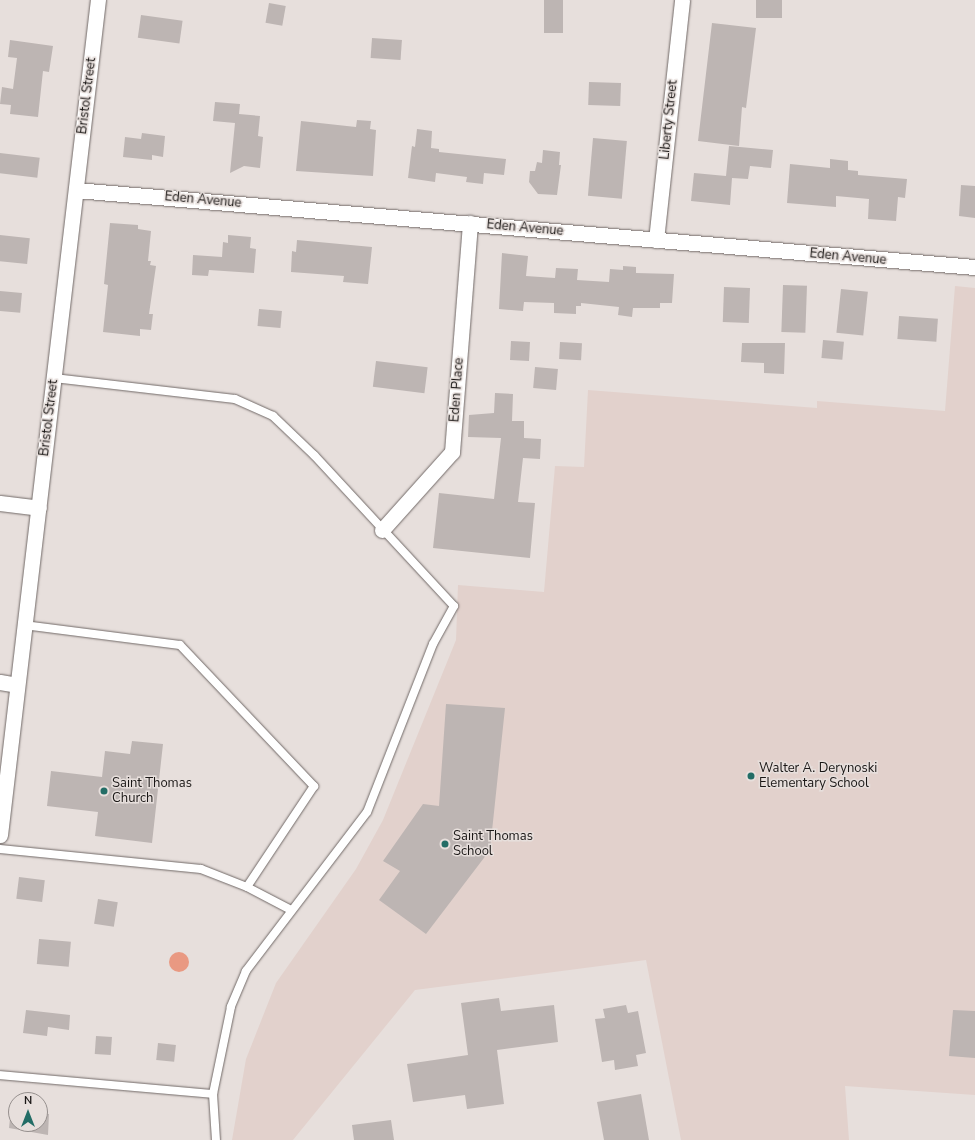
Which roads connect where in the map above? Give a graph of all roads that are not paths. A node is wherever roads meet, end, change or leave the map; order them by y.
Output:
1 (98, 0) edge
2 (682, 0) edge
3 (76, 190) junction
4 (470, 223) junction
5 (656, 240) junction
6 (975, 267) edge
7 (54, 378) junction
8 (0, 503) edge
9 (39, 508) junction
10 (382, 530) junction
11 (24, 625) junction
12 (0, 682) edge
13 (17, 684) junction
14 (0, 835) edge
15 (0, 849) edge
16 (247, 887) junction
17 (291, 910) junction
18 (0, 1075) edge
19 (213, 1094) junction
20 (216, 1140) edge

1 - 3 street, Bristol Street
2 - 5 street, Liberty Street
3 - 4 street, Eden Avenue
3 - 7 street, Bristol Street
4 - 5 street, Eden Avenue
4 - 10 street, Eden Place
5 - 6 street, Eden Avenue
7 - 9 street, Bristol Street
7 - 10 lane
8 - 9 street
9 - 11 street, Bristol Street
10 - 17 lane
11 - 13 street, Bristol Street
11 - 16 lane
12 - 13 street
13 - 14 street, Bristol Street
15 - 16 lane
16 - 17 lane
17 - 19 lane
18 - 19 lane
19 - 20 lane

